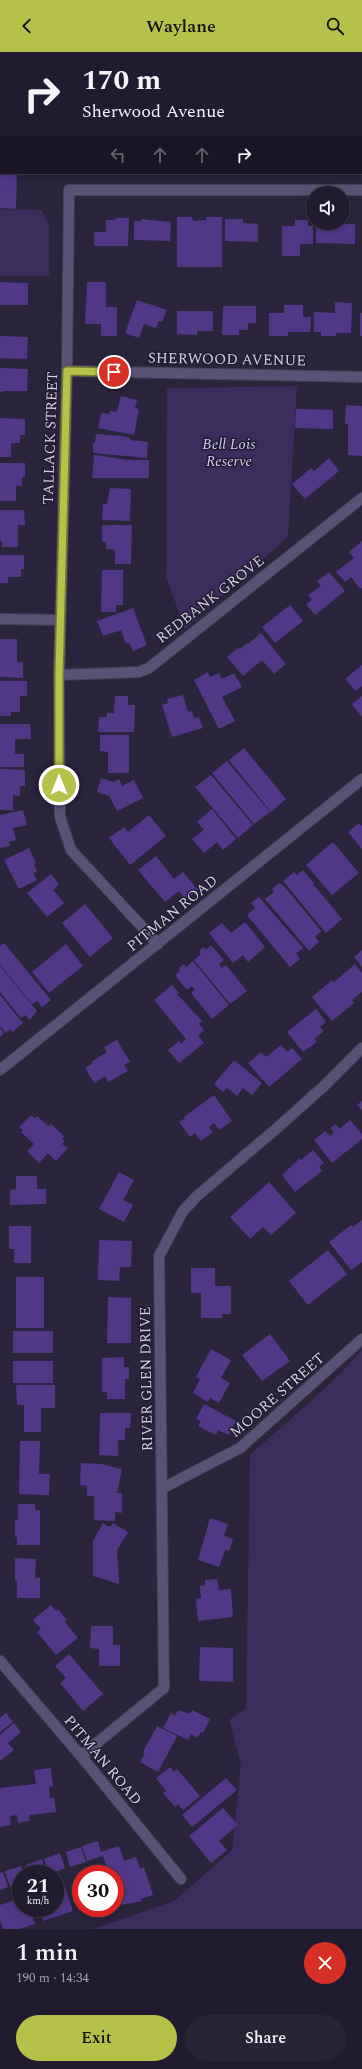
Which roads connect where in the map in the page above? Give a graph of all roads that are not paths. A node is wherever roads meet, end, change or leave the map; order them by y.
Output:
1 (362, 190) edge
2 (67, 371) junction
3 (362, 377) edge
4 (362, 498) edge
5 (0, 619) edge
6 (60, 620) junction
7 (59, 675) junction
8 (362, 779) edge
9 (158, 944) junction
10 (362, 1048) edge
11 (0, 1070) edge
12 (362, 1339) edge
13 (163, 1488) junction
14 (0, 1661) edge
15 (81, 1756) junction
16 (181, 1879) dead end

1 - 2 street, TALLACK STREET
2 - 3 street, SHERWOOD AVENUE
2 - 6 street, TALLACK STREET
4 - 7 street, REDBANK GROVE
5 - 6 street
6 - 7 street, TALLACK STREET
7 - 9 street, TALLACK STREET
8 - 9 street, PITMAN ROAD
9 - 11 street, PITMAN ROAD
10 - 13 street, RIVER GLEN DRIVE
12 - 13 street, MOORE STREET
13 - 15 street, RIVER GLEN DRIVE
14 - 15 street, PITMAN ROAD
15 - 16 street, PITMAN ROAD

